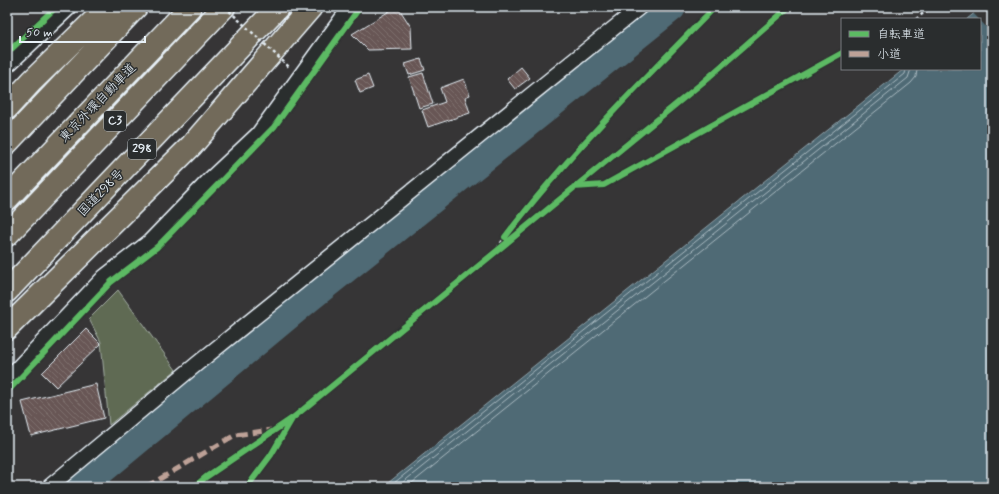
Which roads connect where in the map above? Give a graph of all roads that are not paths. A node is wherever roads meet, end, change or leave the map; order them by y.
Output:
1 (70, 7) edge
2 (108, 7) edge
3 (136, 7) edge
4 (190, 7) edge
5 (224, 7) edge
6 (278, 7) edge
7 (311, 7) edge
8 (350, 7) edge
9 (640, 7) edge
10 (7, 66) edge
11 (7, 108) edge
12 (7, 143) edge
13 (7, 199) edge
14 (7, 235) edge
15 (7, 291) edge
16 (7, 328) edge
17 (7, 379) edge
18 (49, 487) edge

1 - 10 street
2 - 11 highway
3 - 12 highway
4 - 13 highway, 東京外環自動車道 / C3
5 - 14 highway, 東京外環自動車道 / C3
6 - 15 highway, 国道298号 / 298
7 - 16 highway
8 - 17 street
9 - 18 street

